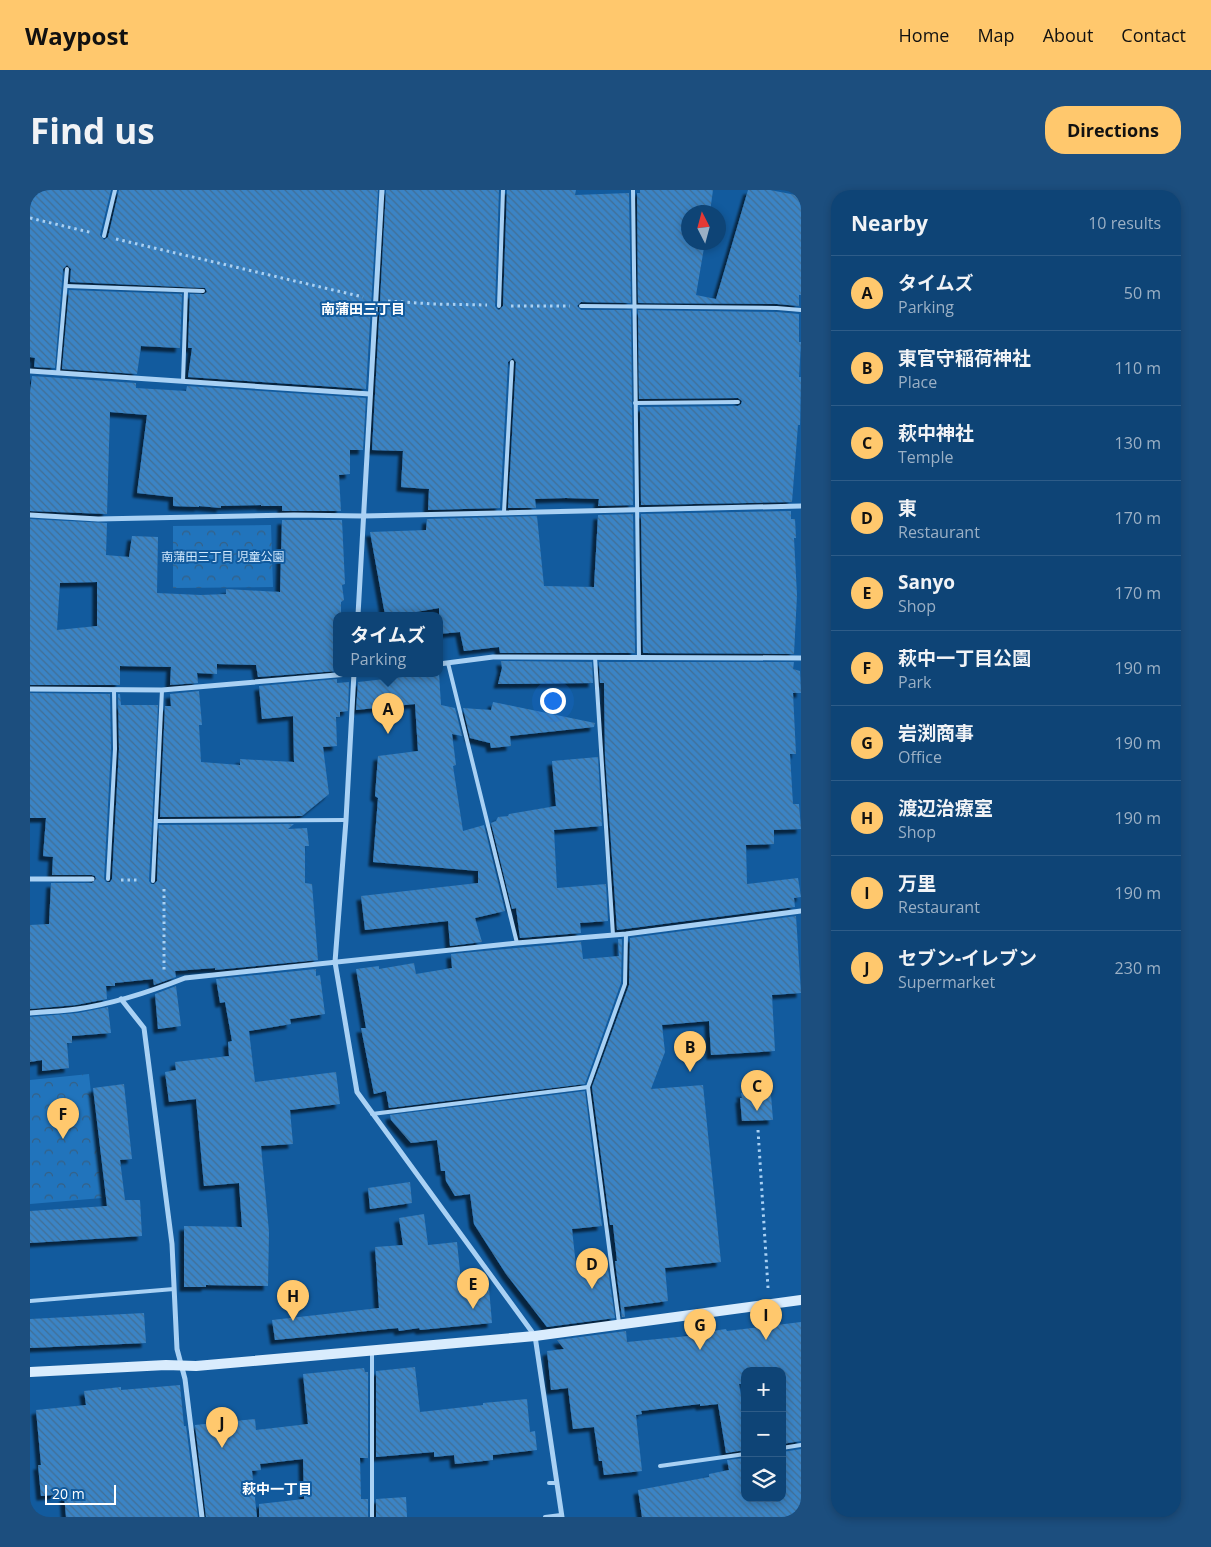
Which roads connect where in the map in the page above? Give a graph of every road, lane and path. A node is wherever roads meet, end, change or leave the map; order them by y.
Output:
1 (115, 190) edge
2 (382, 190) edge
3 (503, 190) edge
4 (633, 190) edge
5 (30, 218) edge
6 (104, 236) junction
7 (67, 269) dead end
8 (66, 286) junction
9 (186, 291) junction
10 (203, 291) dead end
11 (376, 301) junction
12 (499, 306) junction
13 (581, 306) joint
14 (634, 308) junction
15 (801, 310) edge
16 (512, 362) dead end
17 (30, 371) edge
18 (58, 373) junction
19 (183, 382) junction
20 (370, 394) junction
21 (738, 402) dead end
22 (636, 403) junction
23 (801, 506) edge
24 (637, 509) junction
25 (504, 512) junction
26 (30, 515) edge
27 (363, 516) junction
28 (358, 612) edge
29 (596, 657) junction
30 (639, 658) junction
31 (801, 658) edge
32 (448, 663) junction
33 (443, 664) edge
34 (333, 675) edge
35 (356, 677) edge
36 (30, 689) edge
37 (114, 690) junction
38 (162, 690) junction
39 (346, 820) junction
40 (156, 821) junction
41 (30, 879) edge
42 (92, 879) dead end
43 (108, 879) joint
44 (153, 881) junction
45 (801, 911) edge
46 (626, 934) junction
47 (613, 935) junction
48 (517, 943) junction
49 (335, 962) junction
50 (164, 986) junction
51 (121, 999) junction
52 (30, 1013) edge
53 (588, 1087) junction
54 (372, 1114) junction
55 (758, 1130) dead end
56 (174, 1289) junction
57 (769, 1294) dead end
58 (801, 1300) edge
59 (30, 1301) edge
60 (620, 1326) junction
61 (535, 1336) junction
62 (372, 1352) junction
63 (182, 1364) junction
64 (30, 1372) edge
65 (801, 1445) edge
66 (786, 1447) edge
67 (741, 1455) edge
68 (660, 1466) dead end
69 (549, 1483) dead end
70 (556, 1483) junction
71 (561, 1516) edge
72 (202, 1517) edge
73 (372, 1517) edge
74 (545, 1517) edge

1 - 6 lane
2 - 11 street
3 - 12 lane
4 - 14 lane
5 - 6 path
6 - 11 path
7 - 8 lane
8 - 9 lane
8 - 18 lane
9 - 10 lane
9 - 19 lane
11 - 12 path
11 - 20 street
12 - 13 path
13 - 14 lane
14 - 15 lane
14 - 22 lane
16 - 25 lane
17 - 18 street
18 - 19 street
19 - 20 street
20 - 27 street
21 - 22 lane
22 - 24 lane
23 - 24 street
24 - 25 street
24 - 30 lane
25 - 27 street
26 - 27 street
27 - 28 street
29 - 30 street
29 - 32 street
29 - 47 lane
30 - 31 street
32 - 33 street
32 - 48 lane
34 - 38 street
35 - 39 street
36 - 37 street
37 - 38 street
37 - 43 lane
38 - 40 lane
39 - 40 lane
39 - 49 street
40 - 44 lane
41 - 42 street
43 - 44 path
44 - 50 path
45 - 46 street
46 - 47 street
46 - 53 lane
47 - 48 street
48 - 49 street
49 - 50 street
49 - 54 street
50 - 51 street
51 - 52 street
51 - 56 street
53 - 54 lane
53 - 60 lane
54 - 61 street
55 - 57 path
56 - 59 lane
56 - 63 street
58 - 60 street
60 - 61 street
61 - 62 street
61 - 70 street
62 - 63 street
62 - 73 lane
63 - 64 street
63 - 72 street
65 - 66 lane
67 - 68 lane
69 - 70 lane
70 - 71 street
71 - 74 lane

